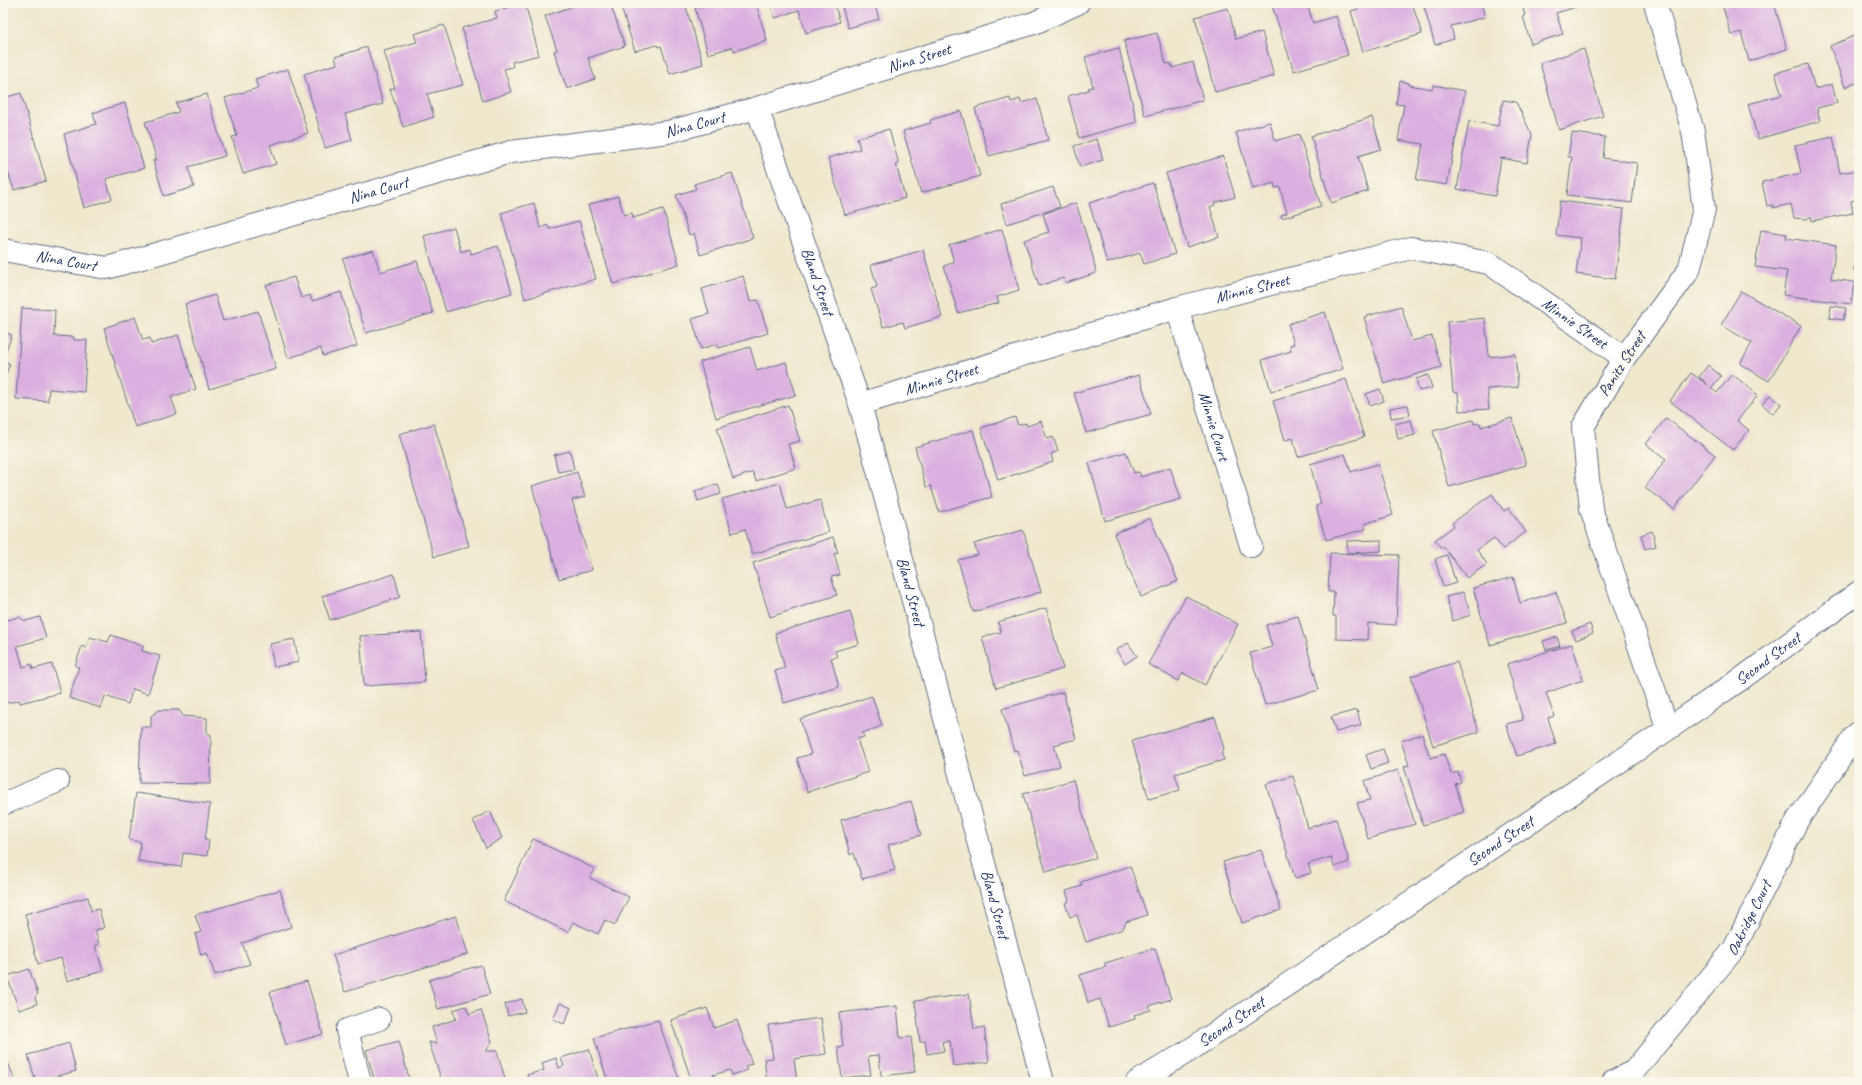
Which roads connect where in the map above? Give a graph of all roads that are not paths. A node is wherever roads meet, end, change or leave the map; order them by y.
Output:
1 (1078, 3) edge
2 (1655, 3) edge
3 (757, 108) junction
4 (3, 250) edge
5 (1178, 308) junction
6 (1624, 358) junction
7 (860, 404) junction
8 (1251, 546) dead end
9 (1859, 592) edge
10 (1668, 729) junction
11 (1859, 732) edge
12 (58, 781) dead end
13 (3, 804) edge
14 (379, 1019) dead end
15 (360, 1082) edge
16 (1043, 1082) edge
17 (1136, 1082) edge
18 (1613, 1082) edge

1 - 3 street, Nina Street
2 - 6 street, Panitz Street
3 - 4 street, Nina Court
3 - 7 street, Bland Street
5 - 6 street, Minnie Street
5 - 7 street, Minnie Street
5 - 8 street, Minnie Court
6 - 10 street, Panitz Street
7 - 16 street, Bland Street
9 - 10 street, Second Street
10 - 17 street, Second Street
11 - 18 street, Oakridge Court
12 - 13 street
14 - 15 street

